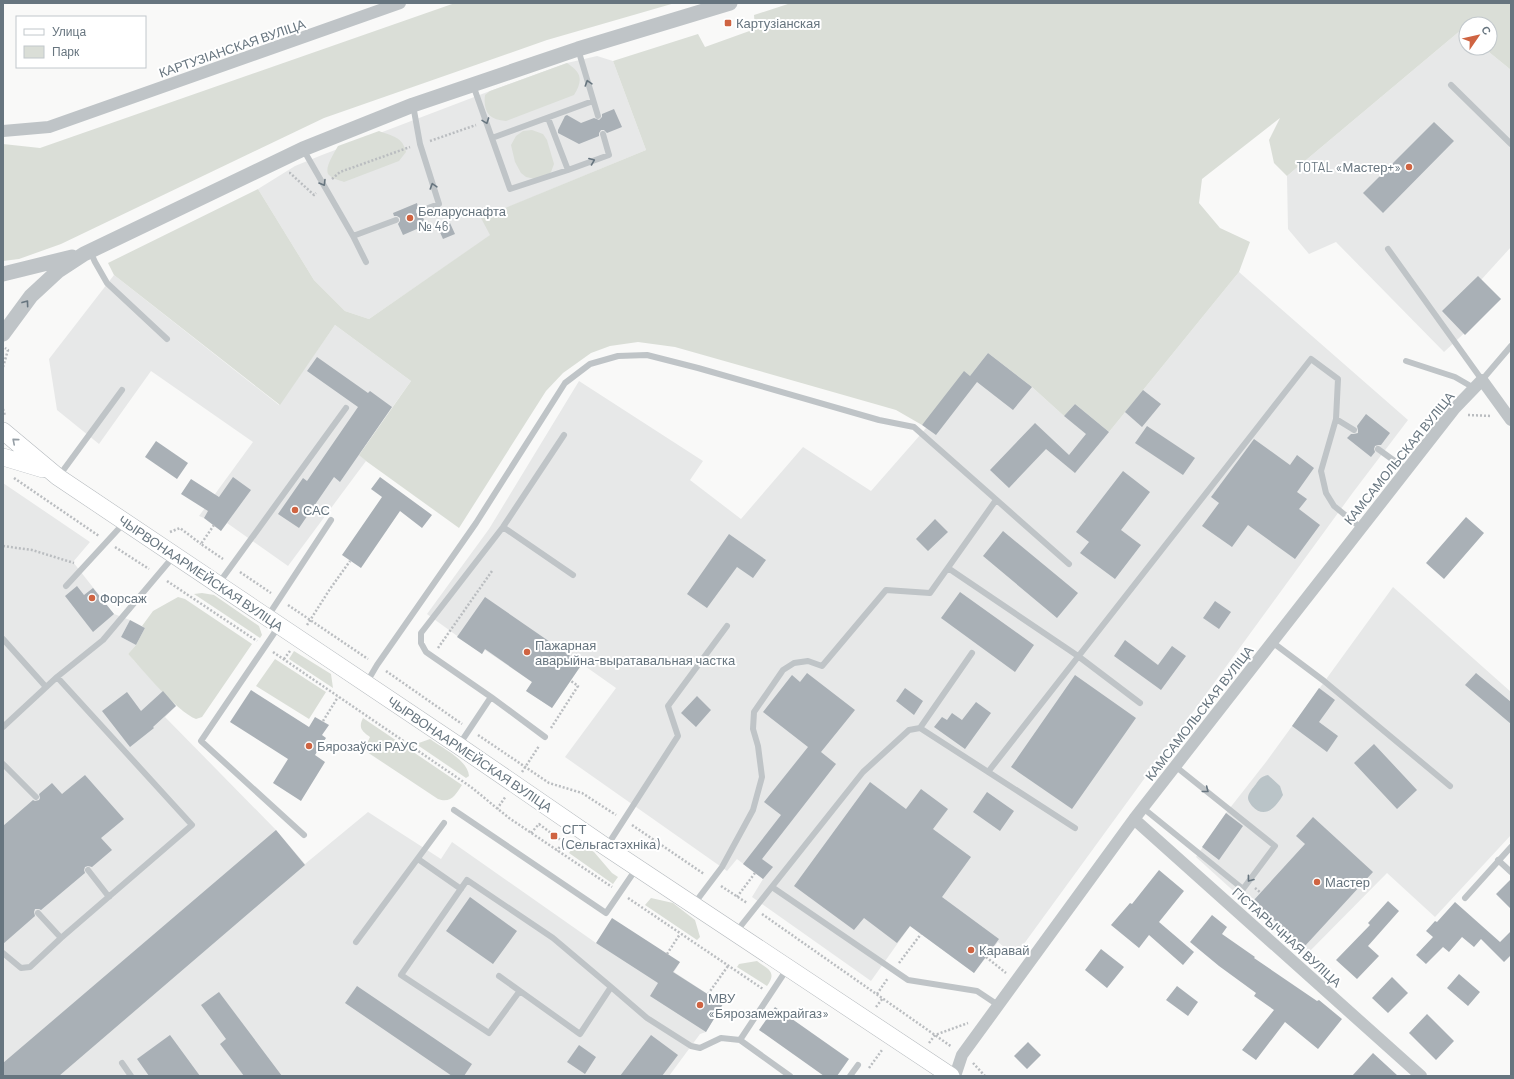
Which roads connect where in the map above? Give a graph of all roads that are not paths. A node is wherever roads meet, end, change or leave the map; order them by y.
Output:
1 (400, 3) edge
2 (730, 3) edge
3 (578, 49) junction
4 (473, 85) junction
5 (1451, 85) dead end
6 (594, 102) junction
7 (413, 105) junction
8 (598, 116) dead end
9 (548, 118) junction
10 (3, 131) edge
11 (603, 134) dead end
12 (492, 138) junction
13 (1511, 144) edge
14 (303, 150) junction
15 (568, 170) junction
16 (420, 211) dead end
17 (396, 220) dead end
18 (354, 236) junction
19 (1388, 249) dead end
20 (87, 252) junction
21 (366, 262) dead end
22 (3, 274) edge
23 (7, 339) edge
24 (167, 339) dead end
25 (1511, 346) edge
26 (1406, 361) dead end
27 (1478, 384) junction
28 (122, 390) dead end
29 (346, 408) dead end
30 (1336, 419) junction
31 (1511, 420) edge
32 (1354, 430) dead end
33 (3, 431) edge
34 (564, 434) dead end
35 (1378, 449) dead end
36 (3, 458) edge
37 (1407, 470) junction
38 (53, 474) junction
39 (996, 500) junction
40 (332, 520) dead end
41 (125, 522) junction
42 (503, 527) junction
43 (1361, 528) junction
44 (174, 556) junction
45 (1069, 564) dead end
46 (948, 568) junction
47 (573, 575) dead end
48 (218, 585) junction
49 (66, 586) dead end
50 (273, 621) junction
51 (727, 626) dead end
52 (3, 639) edge
53 (1272, 642) junction
54 (972, 653) dead end
55 (1078, 656) junction
56 (57, 677) junction
57 (366, 684) junction
58 (46, 687) junction
59 (491, 697) junction
60 (1140, 703) dead end
61 (3, 726) edge
62 (920, 728) junction
63 (545, 737) dead end
64 (459, 746) junction
65 (3, 764) edge
66 (1175, 766) junction
67 (988, 772) junction
68 (1450, 786) dead end
69 (36, 797) dead end
70 (1143, 808) junction
71 (454, 810) dead end
72 (1134, 819) junction
73 (444, 824) dead end
74 (1074, 828) dead end
75 (304, 836) dead end
76 (606, 847) junction
77 (1511, 847) edge
78 (418, 858) junction
79 (1498, 860) junction
80 (637, 868) junction
81 (88, 870) dead end
82 (1511, 872) edge
83 (772, 886) junction
84 (461, 889) junction
85 (109, 897) junction
86 (1465, 898) dead end
87 (693, 905) junction
88 (38, 913) dead end
89 (736, 933) junction
90 (62, 938) junction
91 (356, 942) dead end
92 (3, 953) edge
93 (787, 968) junction
94 (499, 976) dead end
95 (611, 988) junction
96 (519, 992) junction
97 (998, 1005) junction
98 (740, 1040) junction
99 (122, 1063) dead end
100 (858, 1065) dead end
101 (131, 1076) edge
102 (790, 1076) edge
103 (850, 1076) edge
104 (951, 1076) edge
105 (955, 1076) edge
106 (1421, 1076) edge

1 - 10 street, КАРТУЗІАНСКАЯ ВУЛІЦА
2 - 3 street
3 - 4 street
6 -> 3 lane
4 - 7 street
4 -> 12 lane
5 - 13 lane
6 - 8 lane
6 - 9 lane
7 - 14 street
16 -> 7 lane
9 - 12 lane
9 - 15 lane
15 -> 11 lane
12 - 15 lane
14 -> 18 lane
14 - 20 street
17 - 18 lane
18 - 21 lane
19 - 27 lane
20 - 22 street
23 -> 20 street
20 - 24 lane
25 - 27 lane
26 - 27 lane
27 - 31 street
27 - 37 street, КАМСАМОЛЬСКАЯ ВУЛІЦА
28 - 38 lane
29 - 48 lane
30 - 32 lane
30 - 43 lane
30 - 55 lane
38 -> 33 main road, ЧЫРВОНААРМЕЙСКАЯ ВУЛІЦА
34 - 42 lane
35 - 37 lane
36 - 38 main road, ЧЫРВОНААРМЕЙСКАЯ ВУЛІЦА
37 - 43 street, КАМСАМОЛЬСКАЯ ВУЛІЦА
38 - 41 main road, ЧЫРВОНААРМЕЙСКАЯ ВУЛІЦА
39 - 45 lane
39 - 46 lane
39 - 57 lane
40 - 50 lane
41 - 44 main road, ЧЫРВОНААРМЕЙСКАЯ ВУЛІЦА
41 - 49 lane
42 - 47 lane
42 - 59 lane
43 - 53 street, КАМСАМОЛЬСКАЯ ВУЛІЦА
44 - 48 main road, ЧЫРВОНААРМЕЙСКАЯ ВУЛІЦА
44 - 56 lane
46 - 55 lane
46 - 87 lane
48 - 50 main road, ЧЫРВОНААРМЕЙСКАЯ ВУЛІЦА
50 - 57 main road, ЧЫРВОНААРМЕЙСКАЯ ВУЛІЦА
50 - 75 lane
51 - 76 lane
52 - 58 lane
53 - 66 street, КАМСАМОЛЬСКАЯ ВУЛІЦА
53 - 68 lane
54 - 62 lane
55 - 60 lane
55 - 67 lane
56 - 58 lane
56 - 85 lane
57 - 64 main road, ЧЫРВОНААРМЕЙСКАЯ ВУЛІЦА
58 - 61 lane
59 - 63 lane
59 - 64 lane
62 - 67 lane
62 - 83 lane
64 - 76 main road, ЧЫРВОНААРМЕЙСКАЯ ВУЛІЦА
65 - 69 lane
66 - 70 street, КАМСАМОЛЬСКАЯ ВУЛІЦА
66 -> 70 lane
67 - 74 lane
70 - 72 street, КАМСАМОЛЬСКАЯ ВУЛІЦА
71 - 80 lane
72 - 97 street, КАМСАМОЛЬСКАЯ ВУЛІЦА
72 - 106 street, ГІСТАРЫЧНАЯ ВУЛІЦА
73 - 78 lane
76 - 80 main road, ЧЫРВОНААРМЕЙСКАЯ ВУЛІЦА
77 - 79 lane
78 - 84 lane
78 - 91 lane
79 - 82 lane
79 - 86 lane
80 - 87 main road, ЧЫРВОНААРМЕЙСКАЯ ВУЛІЦА
81 - 85 lane
83 - 89 lane
83 - 97 lane
84 - 95 lane
84 - 96 lane
85 - 90 lane
87 - 89 main road, ЧЫРВОНААРМЕЙСКАЯ ВУЛІЦА
88 - 90 lane
89 - 93 main road, ЧЫРВОНААРМЕЙСКАЯ ВУЛІЦА
90 - 92 lane
93 - 98 lane
93 - 104 main road, ЧЫРВОНААРМЕЙСКАЯ ВУЛІЦА
94 - 96 lane
95 - 96 lane
95 - 98 lane
97 - 105 street, КАМСАМОЛЬСКАЯ ВУЛІЦА
98 - 102 lane
99 - 101 lane
100 - 103 lane

